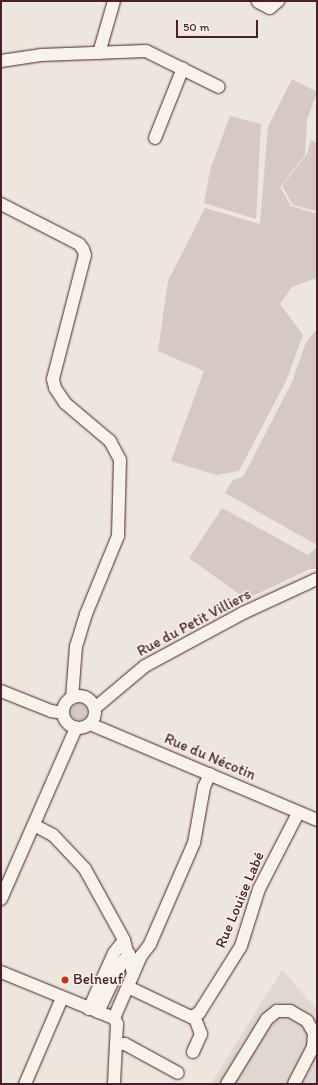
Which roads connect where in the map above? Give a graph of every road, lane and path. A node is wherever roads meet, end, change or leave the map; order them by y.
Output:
1 (114, 1) edge
2 (278, 1) edge
3 (258, 2) edge
4 (99, 53) junction
5 (1, 61) edge
6 (183, 68) junction
7 (219, 87) dead end
8 (154, 138) dead end
9 (1, 204) edge
10 (317, 579) edge
11 (1, 691) edge
12 (72, 698) junction
13 (95, 708) junction
14 (63, 713) junction
15 (90, 724) junction
16 (76, 728) junction
17 (210, 774) junction
18 (298, 813) junction
19 (317, 820) edge
20 (34, 825) junction
21 (1, 899) edge
22 (124, 940) junction
23 (129, 954) junction
24 (1, 972) edge
25 (133, 974) junction
26 (128, 987) junction
27 (62, 998) junction
28 (94, 1010) junction
29 (194, 1016) junction
30 (114, 1018) junction
31 (116, 1044) junction
32 (193, 1052) dead end
33 (178, 1073) dead end
34 (25, 1084) edge
35 (114, 1084) edge
36 (227, 1084) edge
37 (294, 1084) edge

1 - 4 street
2 - 3 street
4 - 5 street
4 - 6 street
6 - 7 street
6 - 8 street
9 - 12 street
10 - 13 street, Rue du Petit Villiers
11 - 14 street
12 - 13 street
12 - 14 street
13 - 15 street
14 - 16 street
15 - 16 street
15 - 17 street, Rue du Nécotin
16 - 20 street
17 - 18 street, Rue du Nécotin
17 - 25 street
18 - 19 street, Rue du Nécotin
18 - 29 street, Rue Louise Labé
20 - 21 street
20 - 22 street
22 - 23 street
22 - 28 street
23 - 25 street
23 - 28 street
24 - 27 street
25 - 26 street
26 - 29 street
26 - 30 street
27 - 28 street
27 - 34 street
28 - 30 street
29 - 32 street
30 - 31 street
31 - 33 street
31 - 35 street
36 - 37 street

